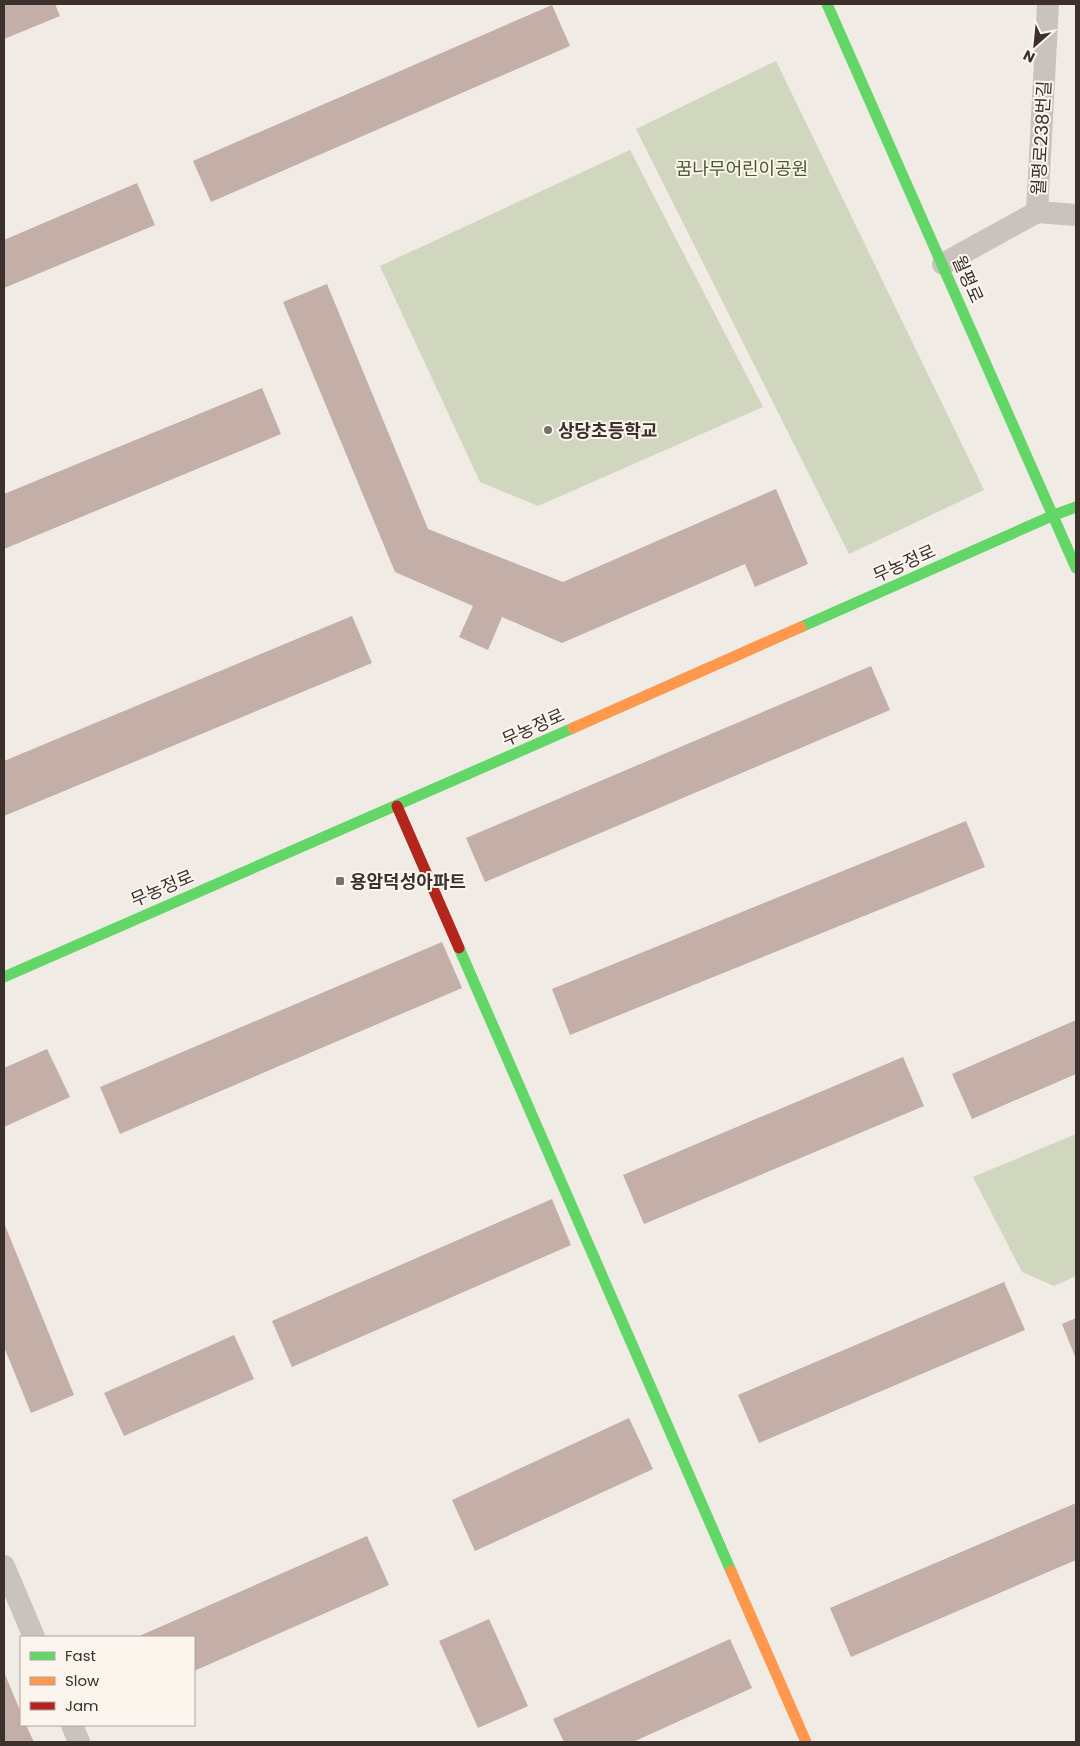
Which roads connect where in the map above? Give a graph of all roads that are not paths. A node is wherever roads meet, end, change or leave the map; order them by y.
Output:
1 (828, 4) edge
2 (1048, 4) edge
3 (1037, 212) junction
4 (1076, 215) edge
5 (943, 264) junction
6 (1076, 507) edge
7 (1054, 515) junction
8 (1076, 568) edge
9 (397, 806) junction
10 (4, 977) edge
11 (7, 1581) edge
12 (34, 1636) edge
13 (72, 1726) edge
14 (79, 1742) edge
15 (806, 1742) edge

1 - 5 street, 월평로
2 - 3 street, 월평로238번길
3 - 4 street, 월평로238번길
3 - 5 street, 월평로238번길
5 - 7 street, 월평로
6 - 7 street, 무농정로
7 - 8 street, 월평로
7 - 9 street, 무농정로
9 - 10 street, 무농정로
9 - 15 street
11 - 12 street
13 - 14 street

